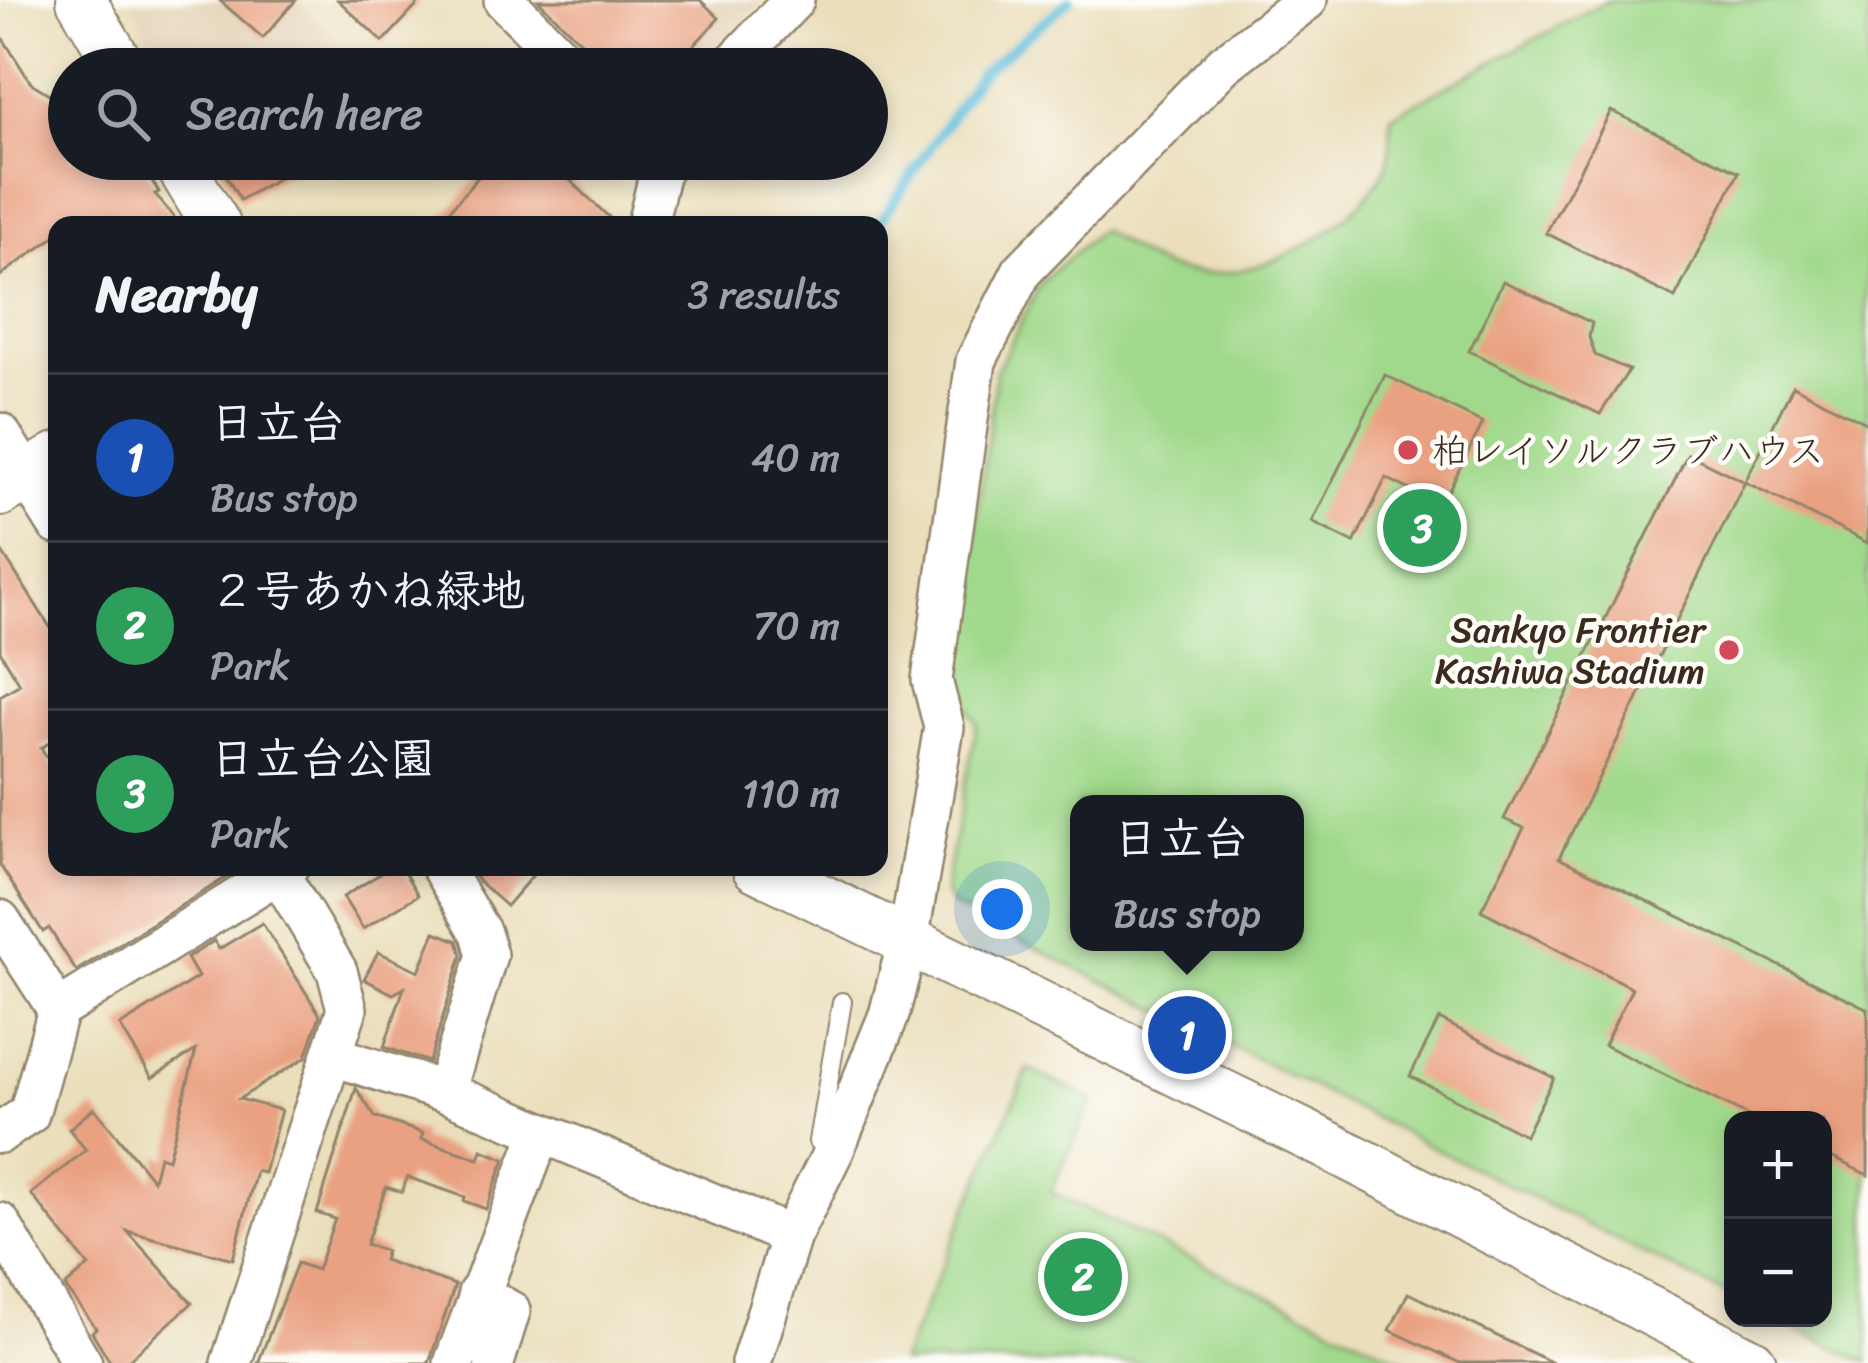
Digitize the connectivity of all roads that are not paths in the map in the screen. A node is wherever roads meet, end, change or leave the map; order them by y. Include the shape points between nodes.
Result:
1 (504, 0) edge
2 (794, 0) edge
3 (1307, 0) edge
4 (92, 5) edge
5 (112, 48) edge
6 (552, 48) edge
7 (748, 48) edge
8 (189, 180) edge
9 (658, 180) edge
10 (211, 216) edge
11 (649, 216) edge
12 (0, 433) edge
13 (28, 475) edge
14 (48, 509) edge
15 (269, 876) edge
16 (284, 876) edge
17 (446, 876) edge
18 (774, 876) edge
19 (0, 920) edge
20 (908, 941) junction
21 (842, 1002) dead end
22 (58, 1010) junction
23 (334, 1056) junction
24 (445, 1092) junction
25 (541, 1132) junction
26 (0, 1133) edge
27 (834, 1150) junction
28 (0, 1223) edge
29 (791, 1236) junction
30 (478, 1293) junction
31 (82, 1363) edge
32 (231, 1363) edge
33 (454, 1363) edge
34 (494, 1363) edge
35 (751, 1363) edge
36 (1752, 1363) edge

1 - 6 street
2 - 7 street
3 - 20 street via 1224,64 1022,271 976,361 932,680 944,727
4 - 5 street
8 - 10 street
9 - 11 street
12 - 13 street
13 - 14 street
15 - 22 street
16 - 23 street via 338,971 347,1009
17 - 24 street via 487,955
18 - 20 street
19 - 22 street
20 - 27 street via 889,1016
20 - 36 street
21 - 27 lane via 818,1141
22 - 26 street via 29,1114
23 - 24 street
23 - 32 street
24 - 25 street
25 - 29 street
25 - 30 street
27 - 29 street
28 - 31 street
29 - 35 street
30 - 33 street
30 - 34 street via 509,1311

